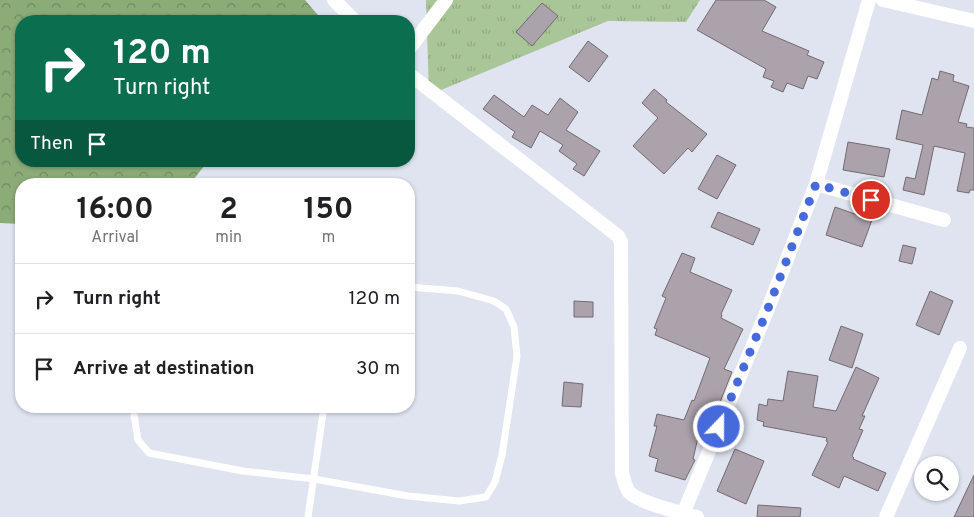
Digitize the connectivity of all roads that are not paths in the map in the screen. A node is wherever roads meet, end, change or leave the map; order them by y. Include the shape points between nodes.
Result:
1 (334, 0) edge
2 (446, 0) edge
3 (869, 0) edge
4 (883, 0) edge
5 (349, 15) edge
6 (974, 21) edge
7 (415, 42) edge
8 (415, 79) edge
9 (816, 184) junction
10 (944, 220) dead end
11 (415, 287) edge
12 (960, 348) dead end
13 (135, 413) edge
14 (323, 413) edge
15 (314, 479) junction
16 (690, 515) edge
17 (308, 517) edge
18 (886, 517) edge

1 - 5 street
2 - 7 street
3 - 9 street
4 - 6 street
8 - 16 street via 618,236 621,242 624,484 637,498
9 - 10 street
9 - 16 street
11 - 15 lane via 458,291 494,301 506,309 514,327 517,356 495,482 486,497 459,501 408,496
12 - 18 street
13 - 15 lane via 138,440 149,453 243,471
14 - 15 lane
15 - 17 lane

